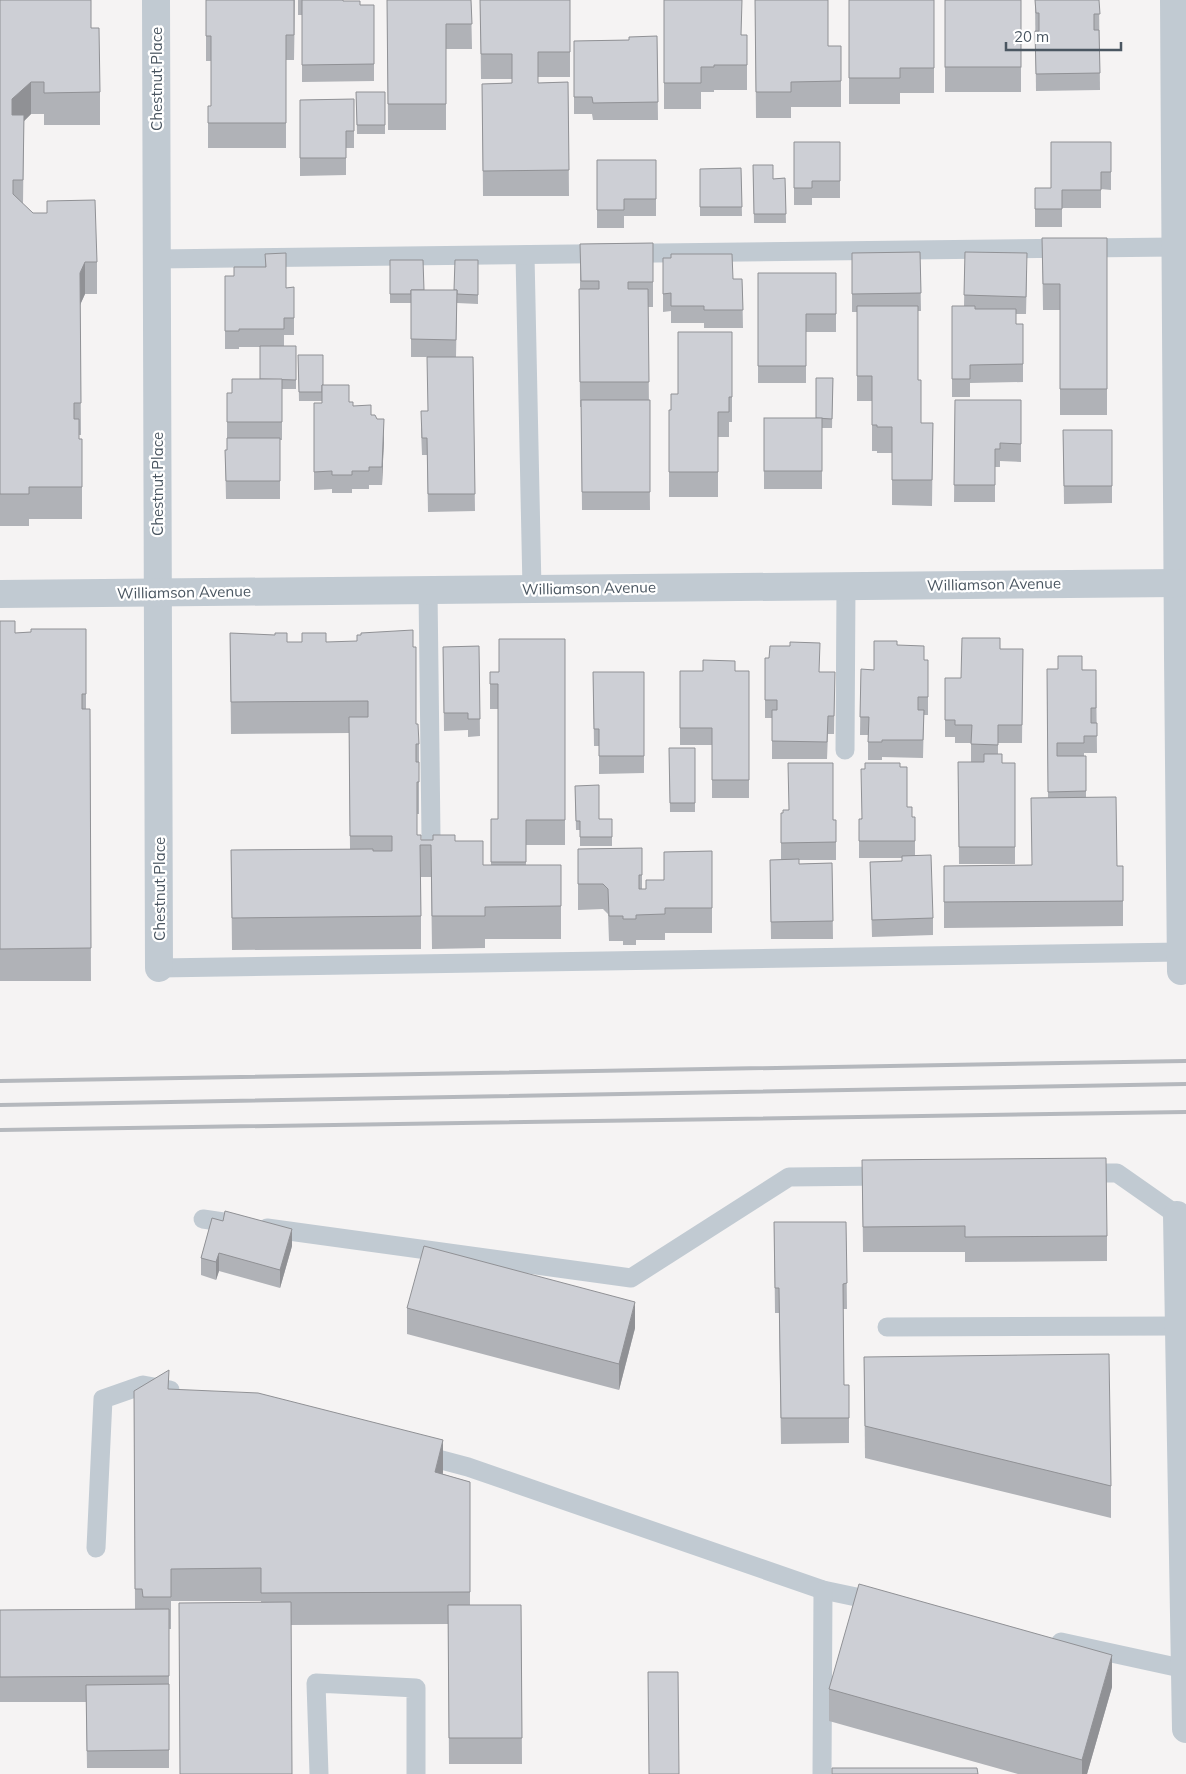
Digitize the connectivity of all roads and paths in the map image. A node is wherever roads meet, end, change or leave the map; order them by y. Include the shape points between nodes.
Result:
1 (156, 0) edge
2 (1174, 0) edge
3 (1180, 145) edge
4 (1175, 247) junction
5 (525, 255) junction
6 (156, 259) junction
7 (1177, 582) junction
8 (846, 586) junction
9 (532, 589) junction
10 (428, 590) junction
11 (157, 593) junction
12 (0, 594) edge
13 (1182, 609) edge
14 (1182, 657) edge
15 (1182, 731) edge
16 (845, 750) dead end
17 (430, 837) dead end
18 (1183, 910) edge
19 (1181, 962) joint
20 (159, 968) joint
21 (1067, 1174) edge
22 (908, 1176) edge
23 (1181, 1215) edge
24 (202, 1219) dead end
25 (1179, 1326) junction
26 (887, 1327) dead end
27 (187, 1393) edge
28 (402, 1450) edge
29 (96, 1548) dead end
30 (1185, 1576) edge
31 (823, 1590) junction
32 (899, 1606) edge
33 (1042, 1638) edge
34 (1185, 1669) junction
35 (1186, 1729) edge
36 (319, 1774) edge
37 (416, 1774) edge
38 (822, 1774) edge

1 - 6 street, Chestnut Place
2 - 3 street
3 - 4 street
4 - 5 lane
4 - 7 street
5 - 6 lane
5 - 9 lane
6 - 11 street, Chestnut Place
7 - 8 street, Williamson Avenue
7 - 13 street
8 - 9 street, Williamson Avenue
8 - 16 lane
9 - 10 street, Williamson Avenue
10 - 11 street, Williamson Avenue
10 - 17 lane
11 - 12 street, Williamson Avenue
11 - 20 street, Chestnut Place
13 - 14 street
14 - 15 street
15 - 18 street
18 - 19 street
19 - 20 lane
21 - 23 lane via 1117,1173
22 - 24 lane via 789,1177 631,1278
23 - 25 street
25 - 26 lane
25 - 30 street
27 - 29 lane via 143,1385 103,1399
28 - 31 lane via 468,1467
30 - 34 street
31 - 32 lane
31 - 38 lane
33 - 34 lane
34 - 35 street
36 - 37 lane via 316,1682 416,1688

